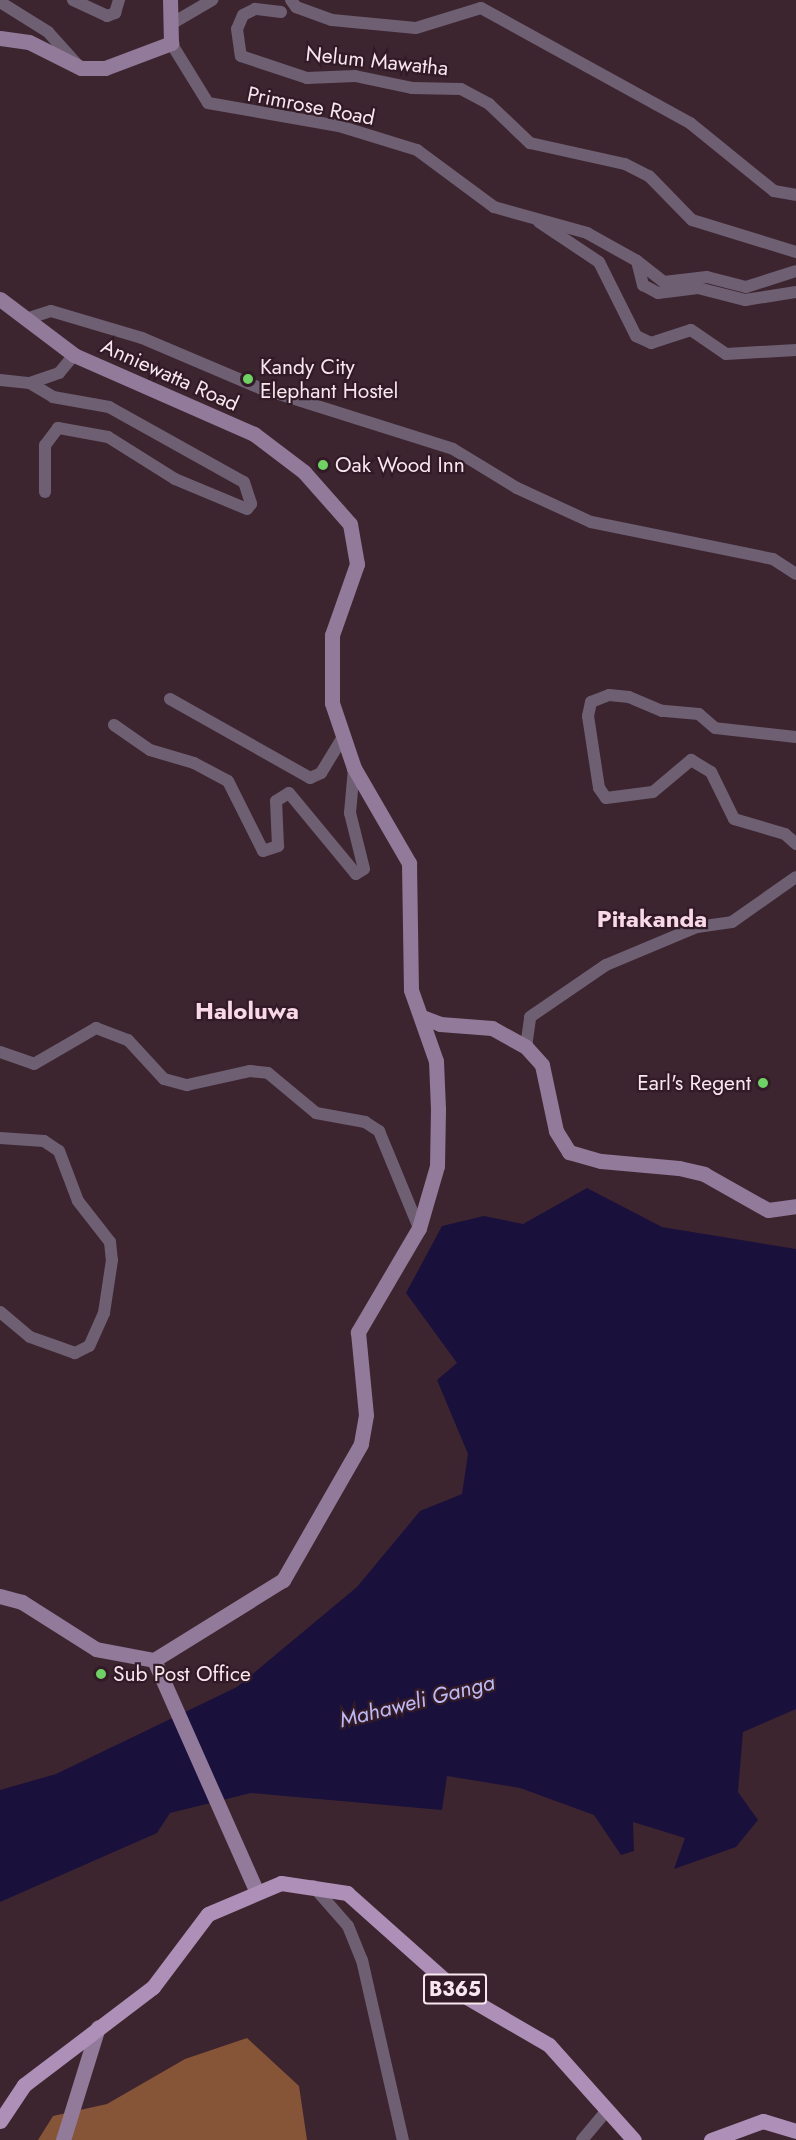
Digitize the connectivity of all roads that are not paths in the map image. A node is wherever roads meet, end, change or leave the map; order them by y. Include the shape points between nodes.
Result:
1 (73, 0) edge
2 (119, 0) edge
3 (170, 0) edge
4 (212, 0) edge
5 (291, 0) edge
6 (0, 2) edge
7 (281, 12) dead end
8 (171, 24) junction
9 (0, 38) edge
10 (171, 43) junction
11 (81, 68) junction
12 (796, 195) edge
13 (538, 222) junction
14 (796, 252) edge
15 (637, 261) junction
16 (796, 271) edge
17 (796, 292) edge
18 (0, 299) edge
19 (26, 320) junction
20 (796, 350) edge
21 (74, 355) junction
22 (0, 380) edge
23 (30, 383) junction
24 (45, 492) dead end
25 (796, 574) edge
26 (170, 699) dead end
27 (114, 725) dead end
28 (343, 737) junction
29 (796, 737) edge
30 (354, 768) junction
31 (796, 844) edge
32 (796, 877) edge
33 (422, 1017) junction
34 (526, 1047) junction
35 (0, 1052) edge
36 (0, 1138) edge
37 (796, 1206) edge
38 (419, 1228) junction
39 (0, 1312) edge
40 (0, 1596) edge
41 (154, 1660) junction
42 (312, 1885) junction
43 (256, 1890) junction
44 (98, 2026) junction
45 (606, 2111) junction
46 (0, 2121) edge
47 (796, 2131) edge
48 (63, 2140) edge
49 (403, 2140) edge
50 (582, 2140) edge
51 (634, 2140) edge
52 (711, 2140) edge

1 - 2 street via 107,16 115,12
3 - 8 street
4 - 8 street
5 - 12 street via 296,7 332,20 416,28 481,8 690,123 774,191
6 - 11 street via 48,32
7 - 14 street, Nelum Mawatha via 255,9 243,15 237,29 240,56 307,78 355,76 412,88 461,89 489,104 530,143 625,164 648,176 692,220
8 - 10 street
9 - 11 street via 29,42
10 - 11 street via 129,62
10 - 13 street, Primrose Road via 198,94 214,106 339,126 417,150 494,207
13 - 15 street, Primrose Road via 587,233
13 - 20 street via 599,262 636,336 651,343 691,330 726,354
15 - 16 street, Primrose Road via 664,282 707,277 746,287
15 - 17 street via 643,285 658,293 698,288 745,300
18 - 19 street, Anniewatta Road
19 - 21 street, Anniewatta Road
19 - 25 street via 51,311 142,338 260,388 453,449 517,488 591,522 773,559
21 - 23 street via 59,373
21 - 28 street, Anniewatta Road via 254,434 322,489 357,543 357,564 332,635 328,668
22 - 23 street
23 - 24 street via 53,397 109,407 244,482 251,504 247,509 175,479 108,437 58,428 45,445
26 - 28 street via 310,778 321,773
27 - 30 street via 150,750 194,763 228,781 259,850 278,846 276,801 289,793 356,874 364,869 350,813
28 - 30 street, Anniewatta Road
29 - 31 street via 715,728 699,714 662,711 629,697 609,695 591,702 588,716 599,788 606,798 653,792 691,760 711,772 734,819 785,834
30 - 33 street, Anniewatta Road via 409,863 411,990
32 - 34 street via 732,922 696,927 606,965 530,1017
33 - 34 street via 440,1024 492,1028
33 - 38 street, Anniewatta Road via 436,1061 437,1154
34 - 37 street via 542,1065 556,1131 569,1152 601,1161 704,1174 768,1210
35 - 38 street via 34,1064 96,1028 128,1040 164,1079 187,1085 250,1071 268,1073 316,1113 365,1122 379,1131
36 - 39 street via 44,1141 59,1151 78,1201 110,1242 112,1260 104,1313 89,1346 75,1353 30,1336
38 - 41 street, Anniewatta Road via 358,1332 366,1415 361,1444 343,1484 283,1580
40 - 41 street via 22,1602 96,1648
41 - 43 street via 238,1842
42 - 43 main road, B365 via 281,1883
42 - 45 main road, B365 via 347,1893 458,1992 549,2045
42 - 49 street via 348,1926 362,1960
43 - 44 main road, B365 via 208,1914 153,1986
44 - 46 main road, B365 via 24,2085
44 - 48 street
45 - 50 street
45 - 51 main road, B365
47 - 52 main road via 763,2121

